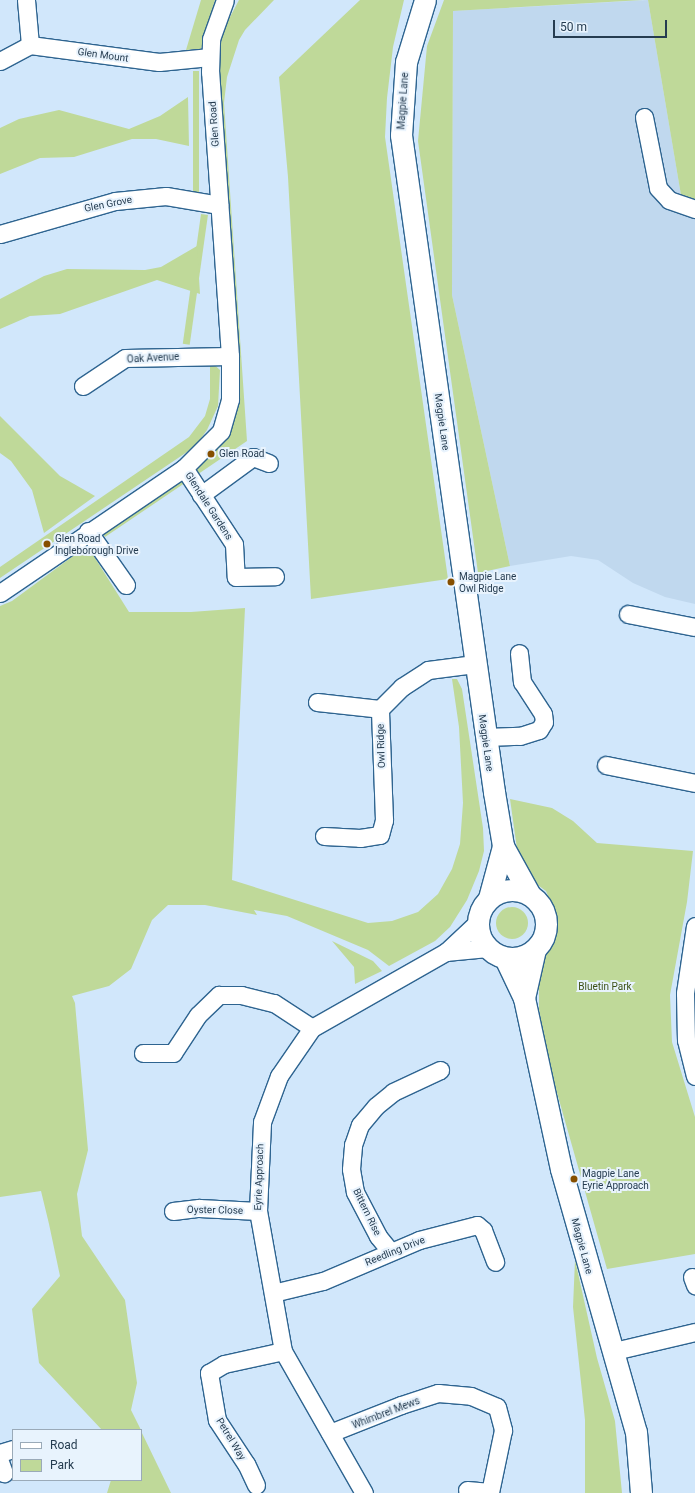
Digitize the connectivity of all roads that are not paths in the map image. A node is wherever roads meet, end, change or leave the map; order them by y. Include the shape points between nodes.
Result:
1 (26, 0) edge
2 (225, 0) edge
3 (425, 0) edge
4 (30, 45) junction
5 (210, 57) junction
6 (0, 61) edge
7 (644, 117) dead end
8 (219, 205) junction
9 (695, 209) edge
10 (0, 234) edge
11 (230, 356) junction
12 (83, 386) dead end
13 (269, 463) dead end
14 (184, 468) junction
15 (202, 495) junction
16 (88, 531) junction
17 (276, 576) dead end
18 (126, 585) dead end
19 (0, 593) edge
20 (628, 614) dead end
21 (695, 627) edge
22 (519, 653) dead end
23 (475, 664) junction
24 (317, 702) dead end
25 (380, 709) junction
26 (485, 737) junction
27 (606, 765) dead end
28 (695, 783) edge
29 (324, 836) dead end
30 (503, 846) junction
31 (530, 895) junction
32 (490, 898) junction
33 (478, 923) junction
34 (695, 926) edge
35 (487, 948) junction
36 (535, 949) junction
37 (446, 952) junction
38 (505, 958) junction
39 (524, 998) junction
40 (312, 1028) junction
41 (143, 1053) dead end
42 (440, 1070) dead end
43 (695, 1076) edge
44 (172, 1210) dead end
45 (258, 1211) junction
46 (390, 1251) junction
47 (495, 1262) dead end
48 (273, 1293) junction
49 (695, 1332) edge
50 (283, 1351) junction
51 (614, 1351) junction
52 (330, 1433) junction
53 (12, 1449) edge
54 (0, 1453) edge
55 (256, 1485) dead end
56 (467, 1490) dead end
57 (364, 1493) edge
58 (641, 1493) edge

1 - 4 street
2 - 5 street, Glen Road via 211,39
3 - 23 street, Magpie Lane via 406,62 401,136
4 - 5 street, Glen Mount via 160,62
4 - 6 street
5 - 8 street, Glen Road
7 - 9 street via 658,188 669,200
8 - 10 street, Glen Grove via 166,196 115,201
8 - 11 street, Glen Road
11 - 12 street, Oak Avenue via 125,358
11 - 14 street, Glen Road via 230,400 221,431
13 - 15 street via 253,457
14 - 15 street, Glendale Gardens
14 - 16 street, Glen Road
15 - 17 street, Glendale Gardens via 234,544 236,577
16 - 18 street
16 - 19 street, Glen Road
20 - 21 street
22 - 26 street via 522,682 543,714 544,722 539,730 520,736
23 - 25 street, Owl Ridge via 428,670 402,687
23 - 26 street, Magpie Lane
24 - 25 street
25 - 29 street, Owl Ridge via 384,820 380,835 360,838
26 - 30 street, Magpie Lane
27 - 28 street
30 - 31 street, Magpie Lane
30 - 32 street, Magpie Lane
31 - 32 street via 509,890
31 - 36 street via 541,906 546,921 544,936
32 - 33 street via 481,909
33 - 35 street via 480,938
33 - 37 street, Eyrie Approach
34 - 43 street via 685,994 686,1040
35 - 37 street, Eyrie Approach
35 - 38 street
36 - 38 street via 521,957
36 - 39 street, Magpie Lane
37 - 40 street, Eyrie Approach
38 - 39 street, Magpie Lane
39 - 51 street, Magpie Lane via 561,1169 590,1278
40 - 41 street via 274,1003 218,990 173,1053
40 - 45 street, Eyrie Approach via 279,1076 262,1122
42 - 46 street, Bittern Rise via 393,1092 376,1106 360,1125 353,1144 351,1169 355,1192 378,1236
44 - 45 street, Oyster Close via 199,1208
45 - 48 street, Eyrie Approach
46 - 47 street, Reedling Drive via 477,1225 483,1230
46 - 48 street, Reedling Drive via 323,1281
48 - 50 street, Eyrie Approach
49 - 51 street
50 - 52 street, Eyrie Approach
50 - 55 street, Petrel Way via 224,1364 203,1372 217,1420 246,1464
51 - 58 street, Magpie Lane via 636,1432
52 - 56 street, Whimbrel Mews via 438,1393 471,1396 497,1406 503,1430 490,1492
52 - 57 street, Eyrie Approach
53 - 54 street

